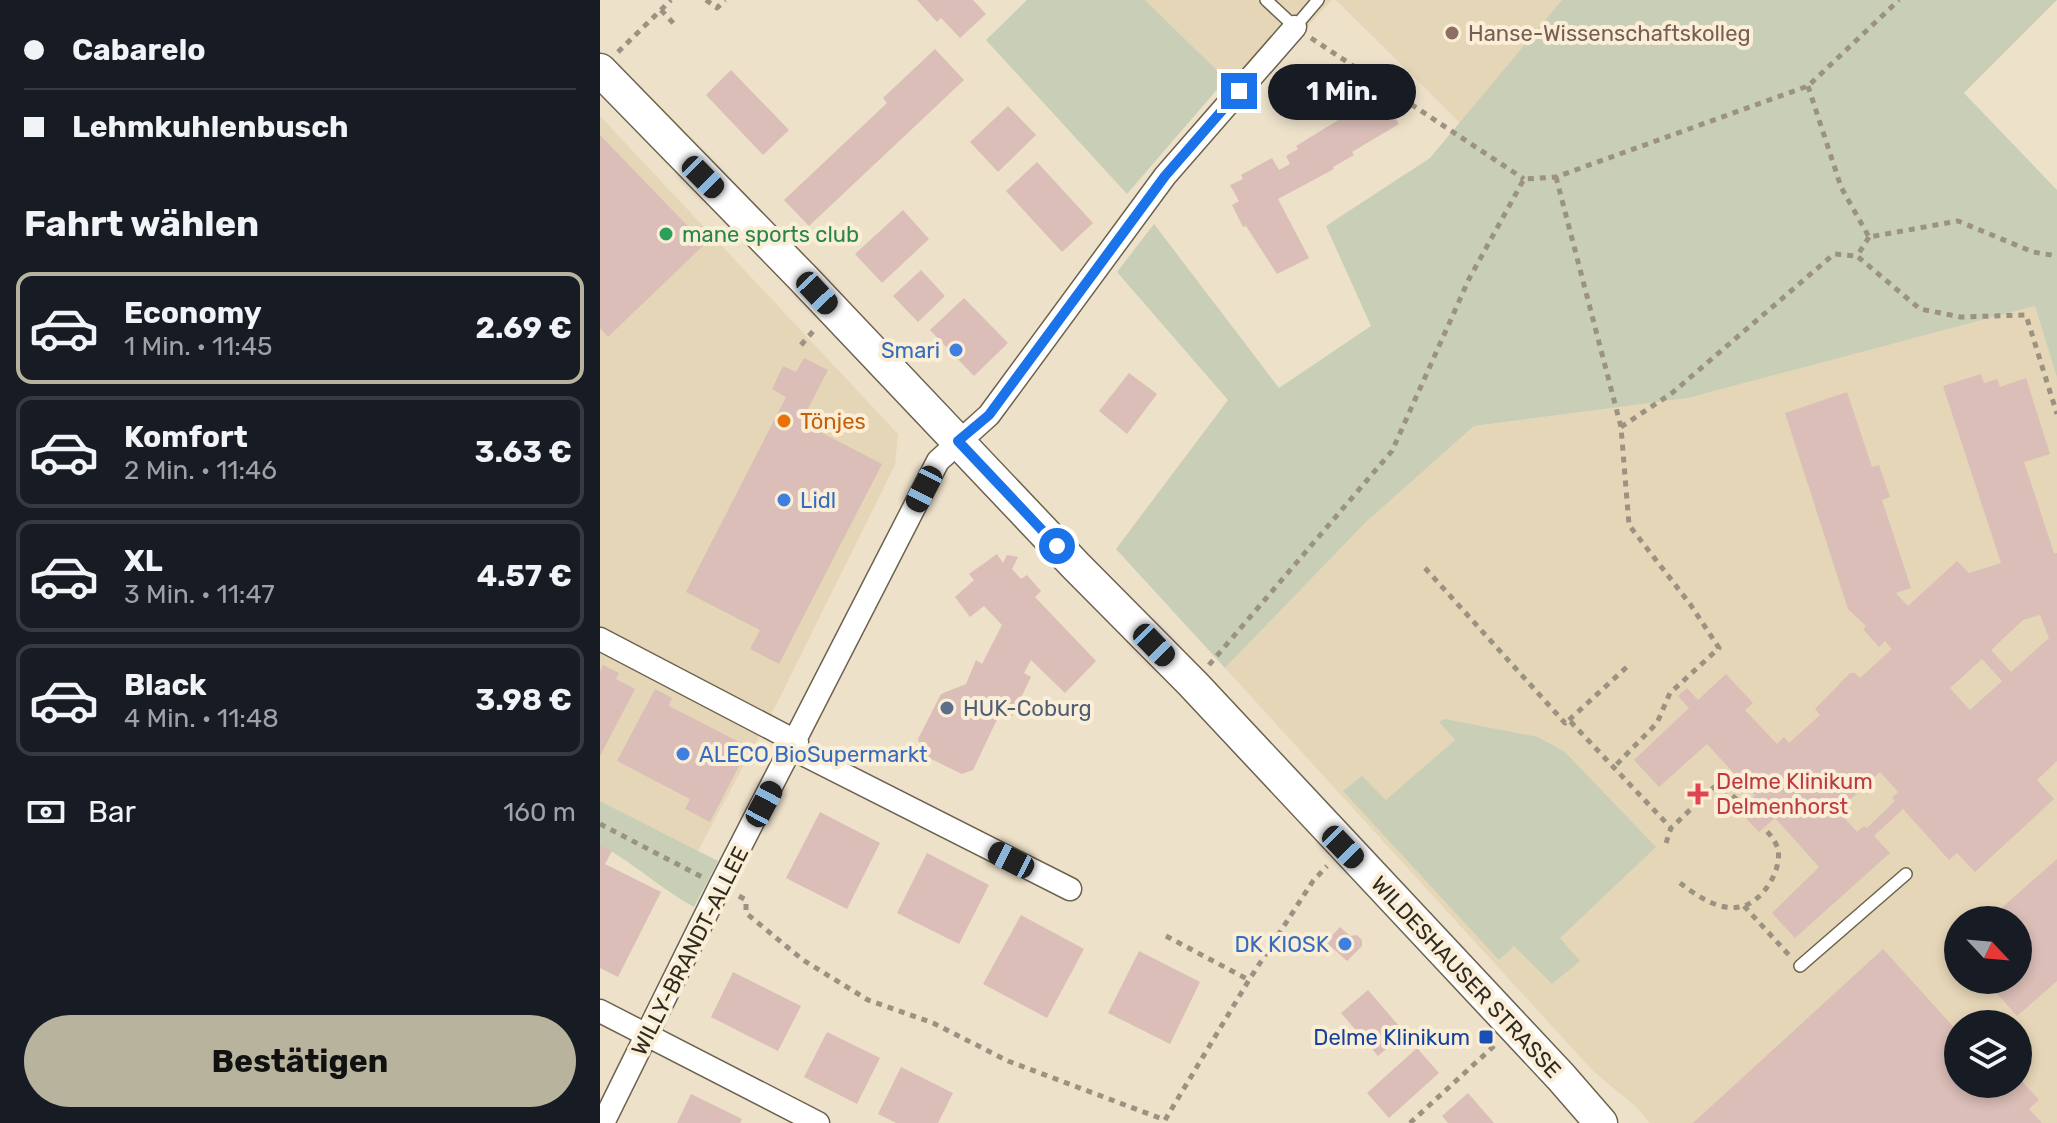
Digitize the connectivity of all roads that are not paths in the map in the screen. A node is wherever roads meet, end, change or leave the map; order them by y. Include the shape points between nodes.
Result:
1 (1266, 0) edge
2 (1318, 0) edge
3 (1295, 27) junction
4 (600, 70) edge
5 (958, 441) junction
6 (600, 639) edge
7 (795, 745) junction
8 (1906, 874) dead end
9 (1070, 889) dead end
10 (1800, 966) road end
11 (600, 1011) edge
12 (647, 1035) junction
13 (603, 1123) edge
14 (818, 1123) edge
15 (1601, 1123) edge

1 - 3 lane
2 - 3 lane
3 - 5 street, WILLY-BRANDT-ALLEE via 1165,176 989,415
4 - 5 main road, WILDESHAUSER STRASSE
5 - 7 street, WILLY-BRANDT-ALLEE via 938,461
5 - 15 main road, WILDESHAUSER STRASSE via 1193,684
6 - 7 street
7 - 9 street
7 - 12 street, WILLY-BRANDT-ALLEE
8 - 10 lane
11 - 12 street
12 - 13 street, WILLY-BRANDT-ALLEE
12 - 14 street

